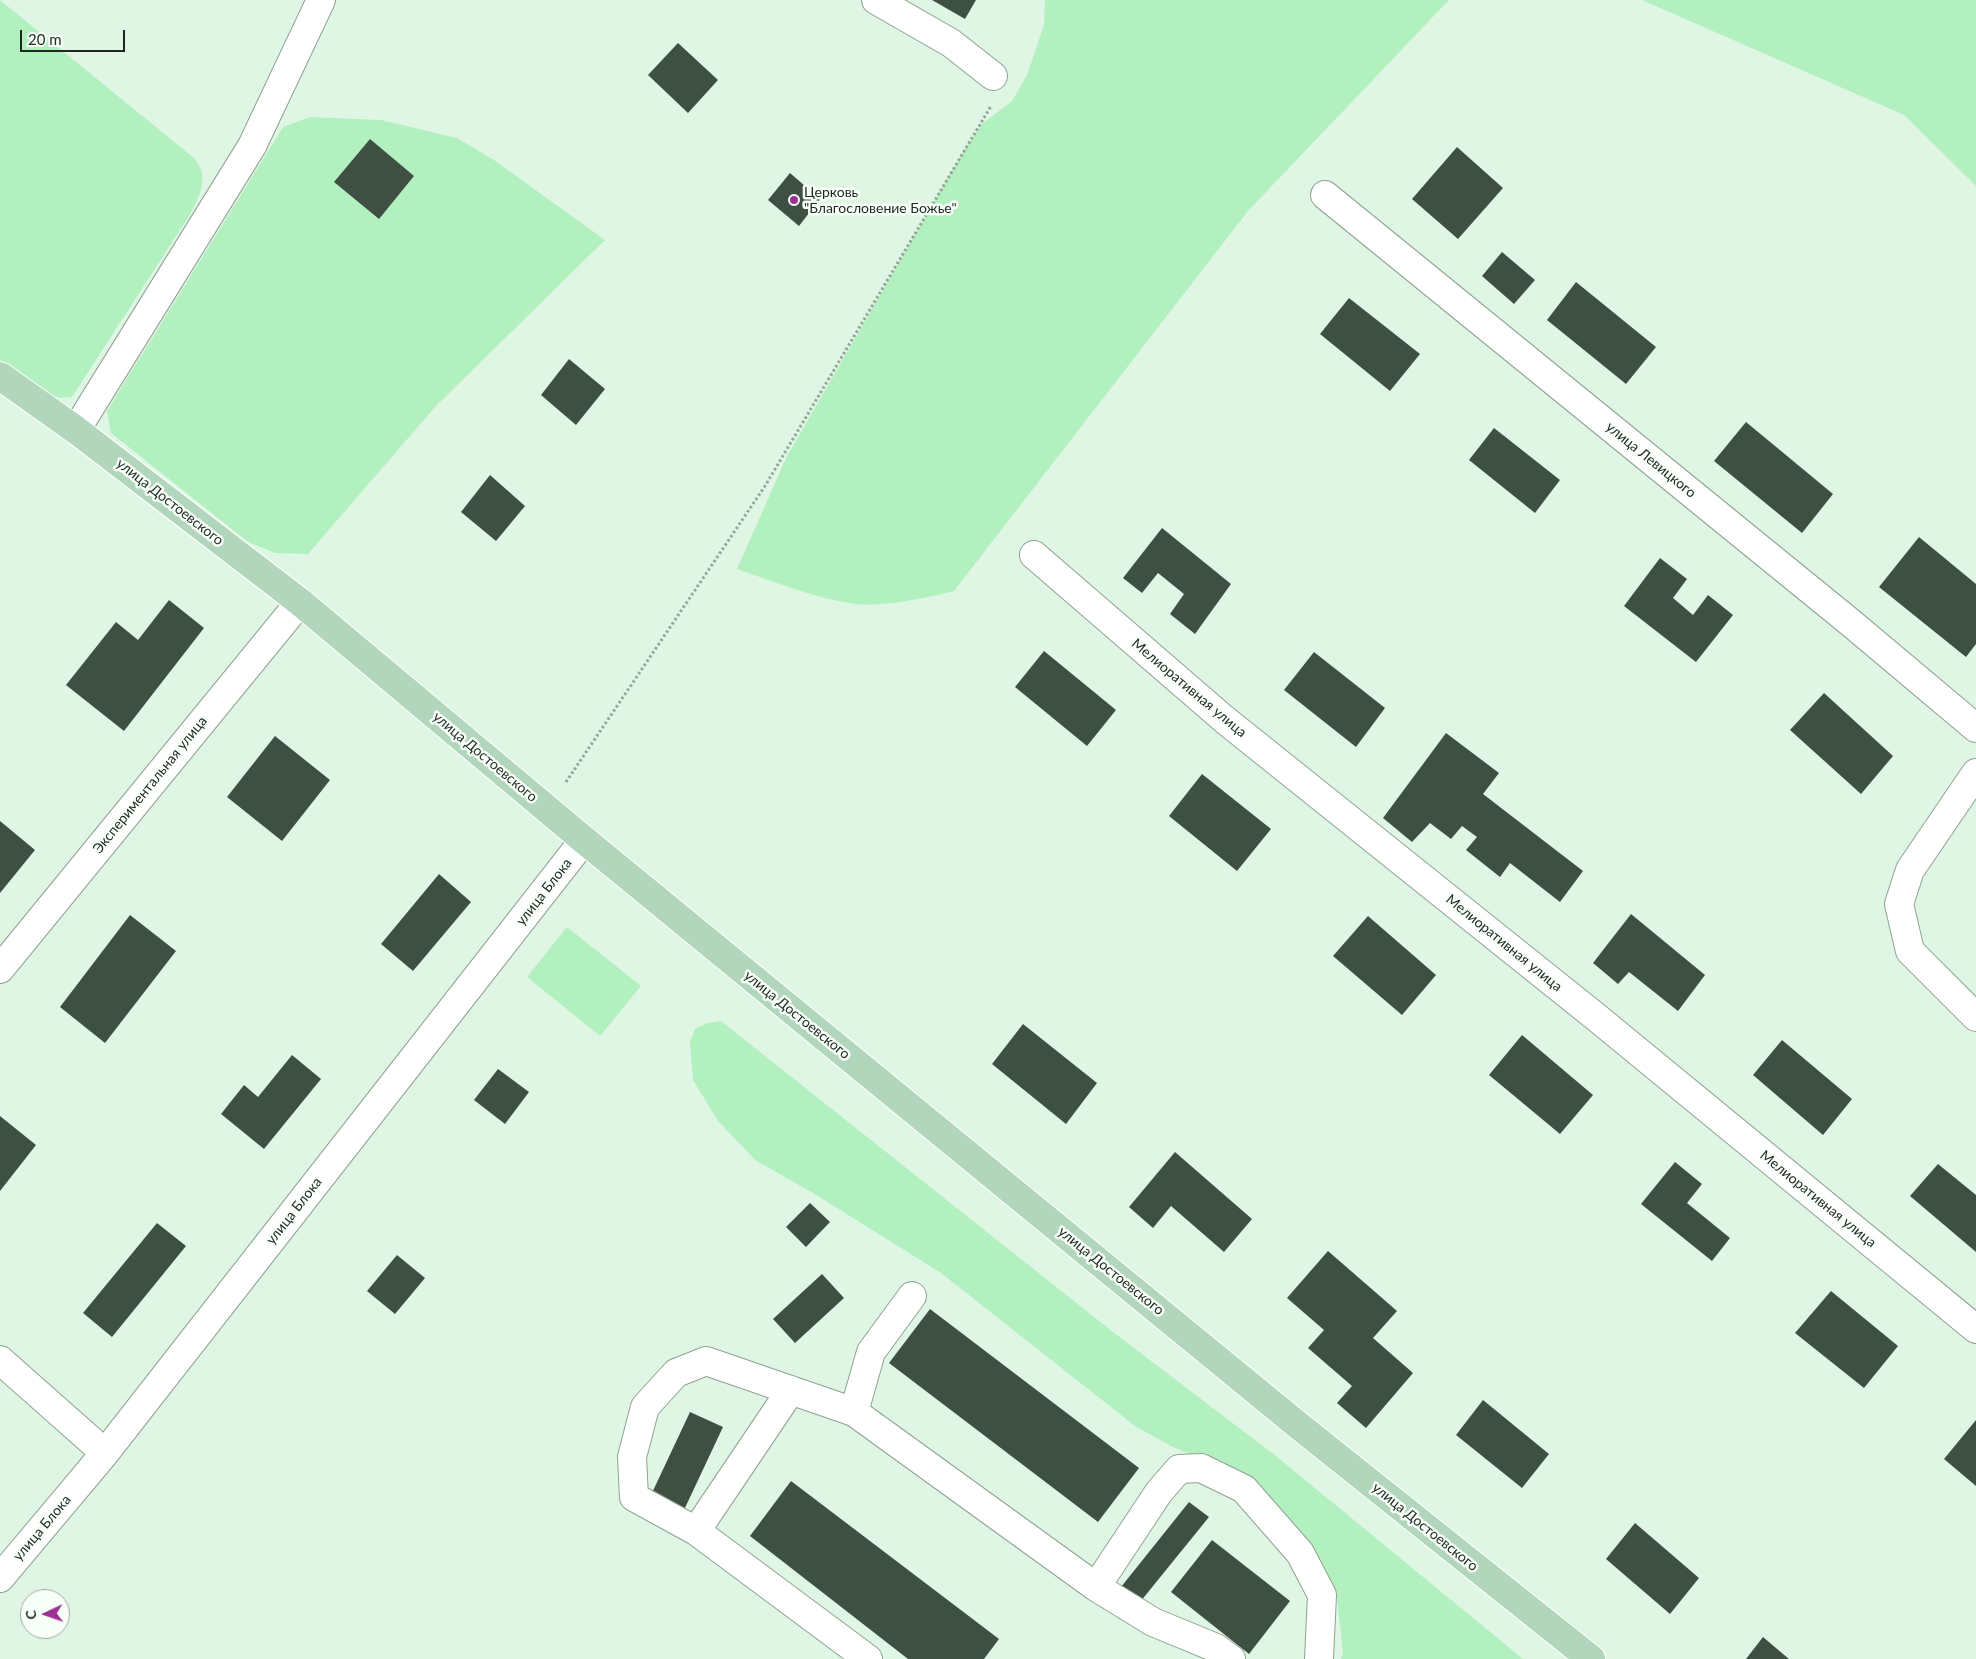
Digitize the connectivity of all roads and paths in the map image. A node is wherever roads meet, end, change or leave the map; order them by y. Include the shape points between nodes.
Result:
1 (321, 0) edge
2 (876, 0) edge
3 (993, 76) joint
4 (1325, 195) dead end
5 (0, 376) edge
6 (76, 430) junction
7 (1034, 555) dead end
8 (300, 602) junction
9 (1976, 728) edge
10 (1976, 773) edge
11 (547, 809) junction
12 (584, 840) junction
13 (0, 969) edge
14 (1976, 1017) edge
15 (912, 1296) dead end
16 (1976, 1329) edge
17 (0, 1360) edge
18 (792, 1390) junction
19 (854, 1412) junction
20 (105, 1453) junction
21 (696, 1531) junction
22 (0, 1578) edge
23 (1096, 1587) junction
24 (1218, 1655) edge
25 (868, 1659) edge
26 (1319, 1659) edge
27 (1591, 1659) edge

1 - 6 street via 252,146
2 - 3 street via 951,43
3 - 11 path via 996,98 764,486
4 - 9 street, улица Левицкого
5 - 6 main road, улица Достоевского
6 - 8 main road, улица Достоевского
7 - 16 street, Мелиоративная улица via 1225,720 1596,1017
8 - 11 main road, улица Достоевского
8 - 13 street, Экспериментальная улица
10 - 14 street via 1910,870 1900,904 1910,952
11 - 12 main road, улица Достоевского
12 - 20 street, улица Блока
12 - 27 main road, улица Достоевского via 1292,1420
15 - 19 street via 871,1352
17 - 20 street
18 - 19 street
18 - 21 street
18 - 21 street via 706,1361 676,1372 645,1407 632,1457 634,1496
19 - 23 street
20 - 22 street, улица Блока
21 - 25 street
23 - 24 street via 1153,1622
23 - 26 street via 1159,1492 1179,1469 1201,1468 1244,1489 1300,1553 1322,1596

